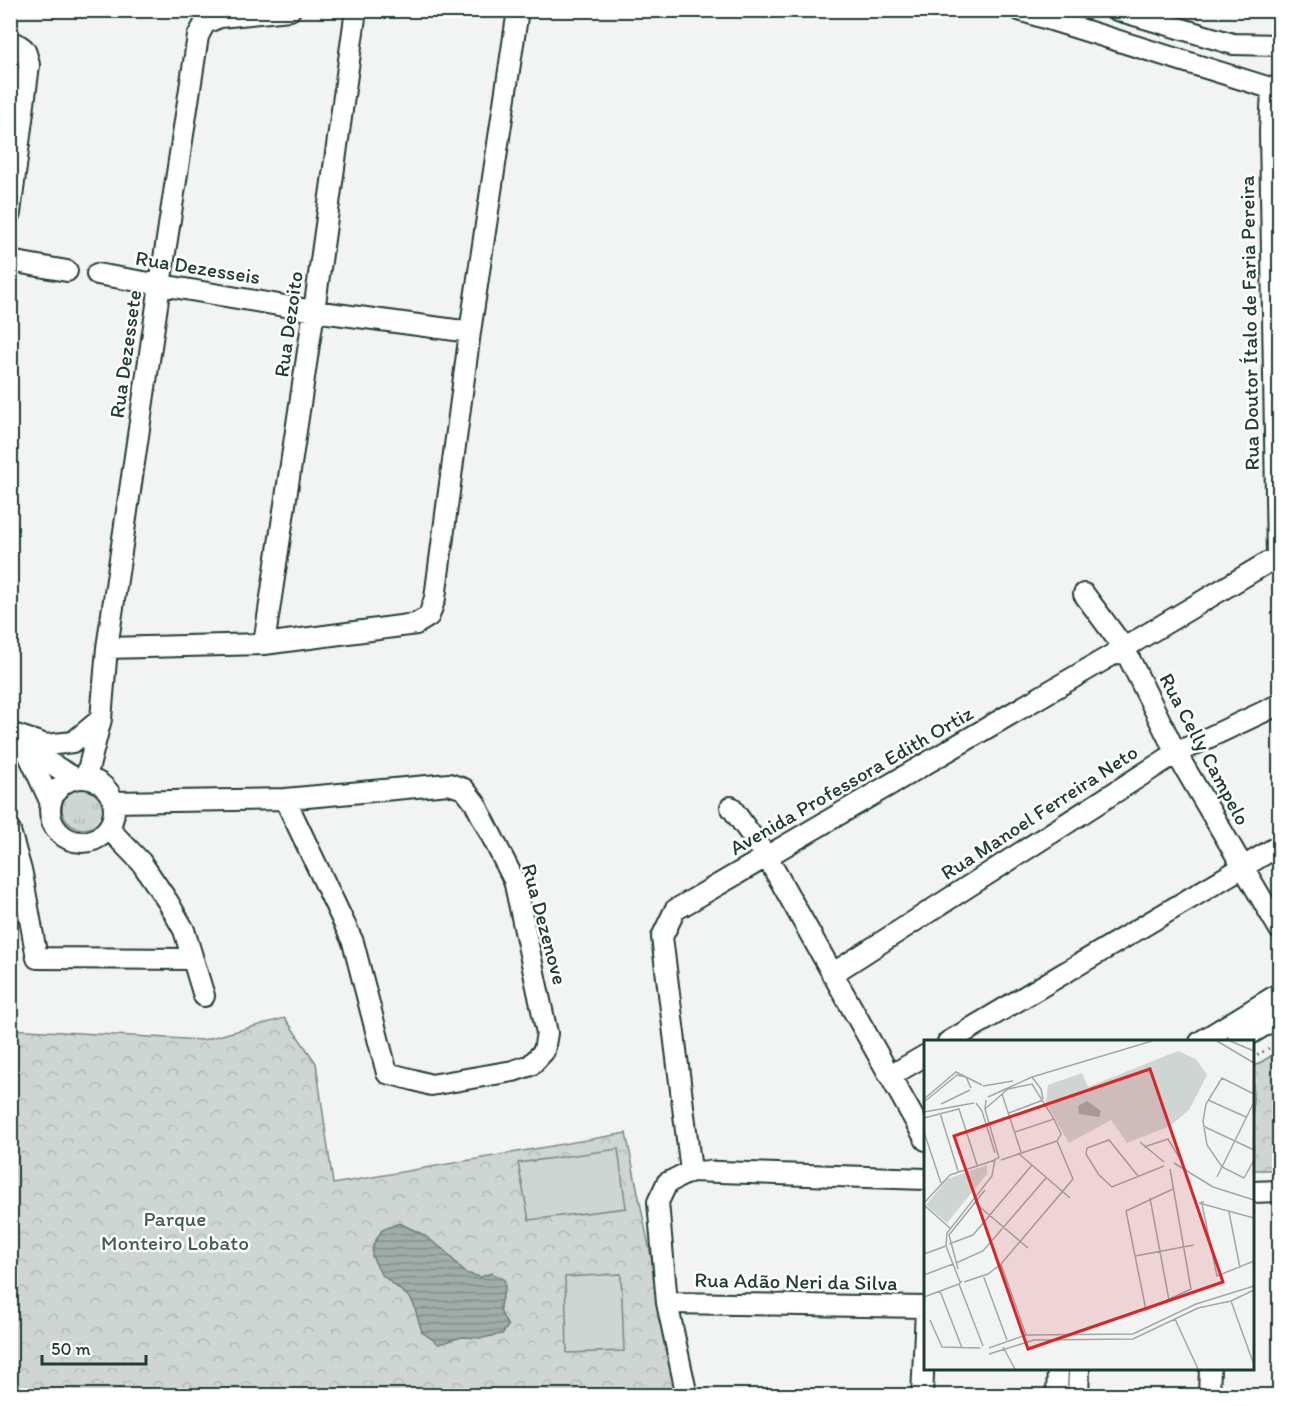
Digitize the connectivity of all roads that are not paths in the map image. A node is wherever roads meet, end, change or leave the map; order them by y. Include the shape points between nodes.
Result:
1 (290, 10) edge
2 (356, 10) edge
3 (518, 10) edge
4 (1019, 10) edge
5 (1117, 10) edge
6 (15, 42) edge
7 (1280, 45) edge
8 (1276, 90) edge
9 (10, 213) edge
10 (10, 261) edge
11 (67, 271) dead end
12 (97, 274) dead end
13 (160, 285) junction
14 (314, 311) junction
15 (471, 332) junction
16 (1278, 555) edge
17 (1084, 594) dead end
18 (264, 644) junction
19 (107, 648) junction
20 (1124, 648) junction
21 (1280, 704) edge
22 (101, 719) junction
23 (12, 733) edge
24 (26, 749) junction
25 (1176, 753) junction
26 (80, 778) junction
27 (285, 799) junction
28 (50, 801) junction
29 (113, 802) junction
30 (731, 807) dead end
31 (108, 828) junction
32 (10, 831) edge
33 (1280, 845) edge
34 (767, 857) junction
35 (1242, 867) junction
36 (1280, 930) edge
37 (193, 959) junction
38 (832, 974) junction
39 (1280, 993) edge
40 (204, 996) dead end
41 (1280, 1016) edge
42 (950, 1040) edge
43 (1202, 1040) edge
44 (1239, 1040) edge
45 (924, 1056) edge
46 (890, 1076) junction
47 (924, 1136) edge
48 (691, 1171) junction
49 (924, 1179) edge
50 (1280, 1191) edge
51 (1254, 1192) edge
52 (666, 1303) junction
53 (924, 1308) edge
54 (924, 1352) edge
55 (1058, 1370) edge
56 (1079, 1370) edge
57 (1210, 1370) edge
58 (687, 1395) edge
59 (922, 1395) edge
60 (1058, 1395) edge
61 (1078, 1395) edge
62 (1209, 1395) edge

1 - 13 street, Rua Dezessete via 220,17 205,23 198,36
2 - 14 street, Rua Dezoito
3 - 15 street
4 - 8 street
5 - 7 street via 1233,44
6 - 9 street via 26,51 28,65
8 - 16 street, Rua Doutor Ítalo de Faria Pereira via 1270,131
10 - 11 street
12 - 13 street, Rua Dezesseis
13 - 14 street, Rua Dezesseis
13 - 19 street, Rua Dezessete
14 - 15 street, Rua Dezesseis
14 - 18 street, Rua Dezoito
15 - 18 street via 435,598 429,616 416,624
16 - 20 street, Avenida Professora Edith Ortiz
17 - 20 street, Rua Celly Campelo
18 - 19 street
19 - 22 street, Rua Dezessete
20 - 25 street, Rua Celly Campelo
20 - 34 street, Avenida Professora Edith Ortiz
21 - 25 street, Rua Manoel Ferreira Neto
22 - 23 street via 73,742 46,745
22 - 26 street, Rua Dezessete
23 - 24 street
24 - 26 street
24 - 28 street
25 - 35 street, Rua Celly Campelo
25 - 38 street, Rua Manoel Ferreira Neto
26 - 28 street via 64,782
26 - 29 street via 98,782
27 - 27 street, Rua Dezenove via 353,942 387,1073 430,1085 531,1065 544,1050 547,1033 514,880 476,803 464,789 449,784
27 - 29 street, Rua Dezenove
28 - 31 street via 54,826 63,836 87,841
29 - 31 street
30 - 34 street
31 - 37 street via 141,862 168,902 184,930
32 - 37 street via 37,958
33 - 35 street
34 - 38 street
34 - 48 street, Avenida Professora Edith Ortiz via 675,910 662,938
35 - 36 street, Rua Celly Campelo
35 - 42 street
37 - 40 street
38 - 46 street
39 - 43 street
41 - 44 street
45 - 46 street
46 - 47 street
48 - 49 street
48 - 52 street via 667,1183 658,1202
50 - 51 street
52 - 53 street, Rua Adão Neri da Silva
52 - 58 street
54 - 59 street
55 - 60 street
56 - 61 street
57 - 62 street

